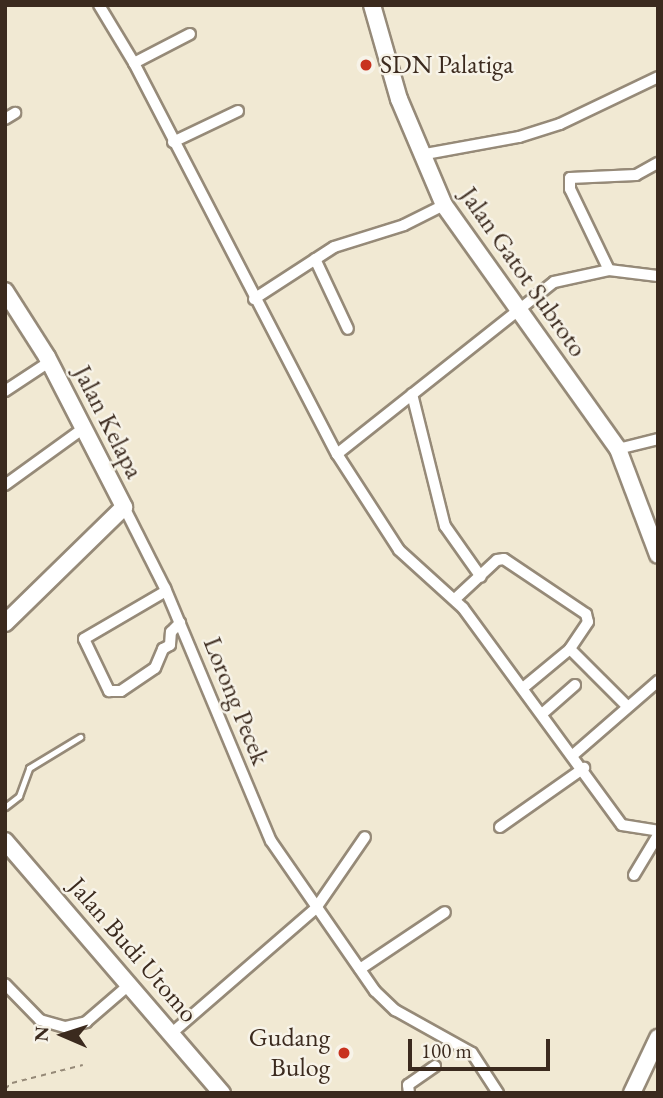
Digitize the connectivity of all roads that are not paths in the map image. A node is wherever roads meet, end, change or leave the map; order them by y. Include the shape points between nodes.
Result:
1 (99, 5) edge
2 (372, 5) edge
3 (190, 34) dead end
4 (134, 63) junction
5 (658, 77) edge
6 (238, 111) dead end
7 (173, 142) junction
8 (420, 155) junction
9 (658, 163) edge
10 (443, 205) junction
11 (315, 259) junction
12 (609, 270) junction
13 (658, 276) edge
14 (6, 294) edge
15 (254, 299) junction
16 (517, 307) junction
17 (348, 330) dead end
18 (49, 362) junction
19 (5, 391) edge
20 (412, 394) junction
21 (85, 427) junction
22 (658, 439) edge
23 (618, 449) junction
24 (337, 454) junction
25 (5, 485) edge
26 (124, 507) junction
27 (658, 554) edge
28 (481, 577) junction
29 (166, 591) junction
30 (455, 599) junction
31 (5, 623) edge
32 (180, 623) junction
33 (570, 649) junction
34 (658, 681) edge
35 (575, 685) dead end
36 (523, 688) junction
37 (626, 705) junction
38 (542, 714) junction
39 (80, 737) dead end
40 (573, 755) junction
41 (584, 768) junction
42 (5, 807) edge
43 (500, 827) dead end
44 (658, 833) edge
45 (365, 837) dead end
46 (5, 841) edge
47 (634, 875) dead end
48 (316, 908) junction
49 (445, 912) dead end
50 (360, 969) junction
51 (5, 984) edge
52 (129, 985) junction
53 (173, 1032) junction
54 (658, 1038) edge
55 (435, 1066) dead end
56 (222, 1093) edge
57 (409, 1093) edge
58 (499, 1093) edge
59 (632, 1093) edge

1 - 4 street
2 - 8 main road, Jalan Gatot Subroto
3 - 4 street
4 - 7 street
5 - 8 street via 529,134
6 - 7 street
7 - 15 street
8 - 10 main road, Jalan Gatot Subroto
9 - 12 street via 636,175 570,178 570,189
10 - 11 street via 404,225 334,247
10 - 16 main road, Jalan Gatot Subroto
11 - 15 street
11 - 17 street
12 - 13 street
12 - 16 street via 554,282
14 - 18 main road, Jalan Kelapa
15 - 24 street
16 - 20 street
16 - 23 main road, Jalan Gatot Subroto
18 - 19 street
18 - 21 main road, Jalan Kelapa
20 - 24 street
20 - 28 street via 447,531
21 - 25 street
21 - 26 main road, Jalan Kelapa
22 - 23 street
23 - 27 main road, Jalan Gatot Subroto
24 - 30 street via 404,558
26 - 29 street, Lorong Pecek
26 - 31 main road, Jalan Kelapa
28 - 30 street
28 - 33 street via 504,558 580,609 588,622
29 - 32 street, Lorong Pecek
29 - 32 street via 84,639 109,691 121,691 155,668
30 - 36 street
32 - 48 street, Lorong Pecek via 268,835
33 - 36 street
33 - 37 street
34 - 37 street
35 - 38 street
36 - 38 street
37 - 40 street
38 - 40 street
39 - 42 lane via 29,768 19,796
40 - 41 street
41 - 43 street
41 - 44 street via 622,825
44 - 47 street
45 - 48 street
46 - 52 main road, Jalan Budi Utomo
48 - 50 street, Lorong Pecek
48 - 53 street
49 - 50 street
50 - 58 street, Lorong Pecek via 395,1010 472,1053
51 - 52 street via 40,1020 65,1027 86,1022
52 - 53 main road, Jalan Budi Utomo
53 - 56 main road, Jalan Budi Utomo
54 - 59 main road
55 - 57 street via 408,1085

